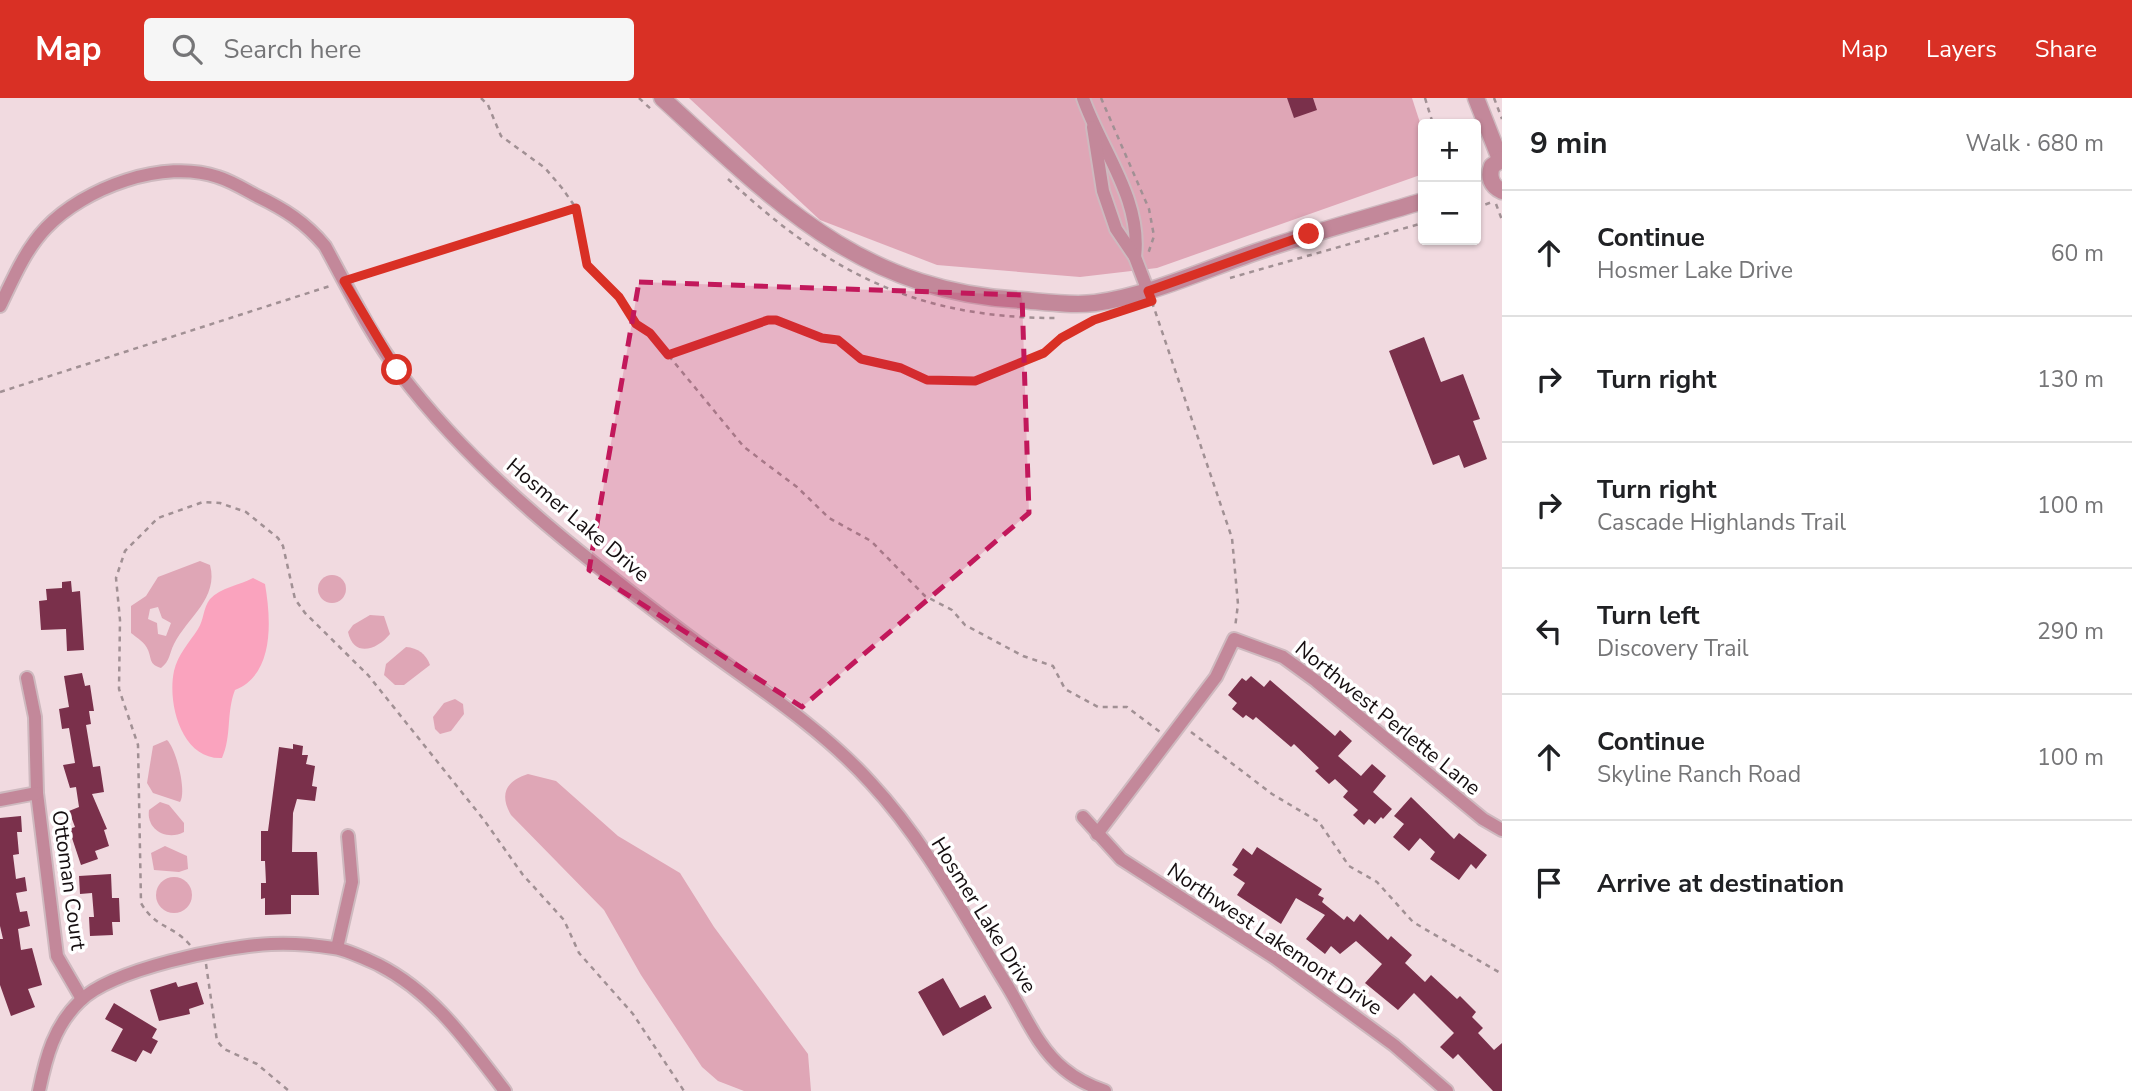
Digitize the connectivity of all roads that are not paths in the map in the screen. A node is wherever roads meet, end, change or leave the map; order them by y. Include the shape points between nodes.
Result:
1 (662, 98) edge
2 (1083, 98) edge
3 (1476, 98) edge
4 (1093, 127) junction
5 (1501, 159) edge
6 (1491, 190) edge
7 (1418, 202) edge
8 (1135, 257) junction
9 (1147, 299) junction
10 (0, 306) edge
11 (27, 678) dead end
12 (37, 793) junction
13 (0, 800) edge
14 (1083, 817) dead end
15 (1502, 830) edge
16 (1097, 834) junction
17 (348, 835) dead end
18 (337, 948) junction
19 (82, 999) junction
20 (39, 1091) edge
21 (505, 1091) edge
22 (1105, 1091) edge
23 (1447, 1091) edge

1 - 9 street via 773,199 852,254 884,270 942,289 994,299 1093,303
2 - 4 street
3 - 5 street
4 - 8 street via 1103,191 1116,229
4 - 8 street via 1126,192 1135,225
5 - 6 street via 1490,171
7 - 9 street via 1309,234
8 - 9 street
10 - 22 street, Hosmer Lake Drive via 23,259 46,228 100,189 133,178 185,171 217,176 283,208 325,246 397,370 435,416 526,506 826,740 871,782 947,889 1041,1044 1063,1068
11 - 12 street, Ottoman Court via 35,718
12 - 13 street
12 - 19 street, Ottoman Court via 57,956
14 - 16 street, Northwest Lakemont Drive
15 - 16 street, Northwest Perlette Lane via 1283,657 1234,639 1216,677
16 - 23 street, Northwest Lakemont Drive via 1121,859 1204,910 1337,1003
17 - 18 street via 352,882
18 - 19 street via 271,944 200,956 114,980
18 - 21 street via 380,966 421,992 454,1025
19 - 20 street via 64,1019 47,1053

